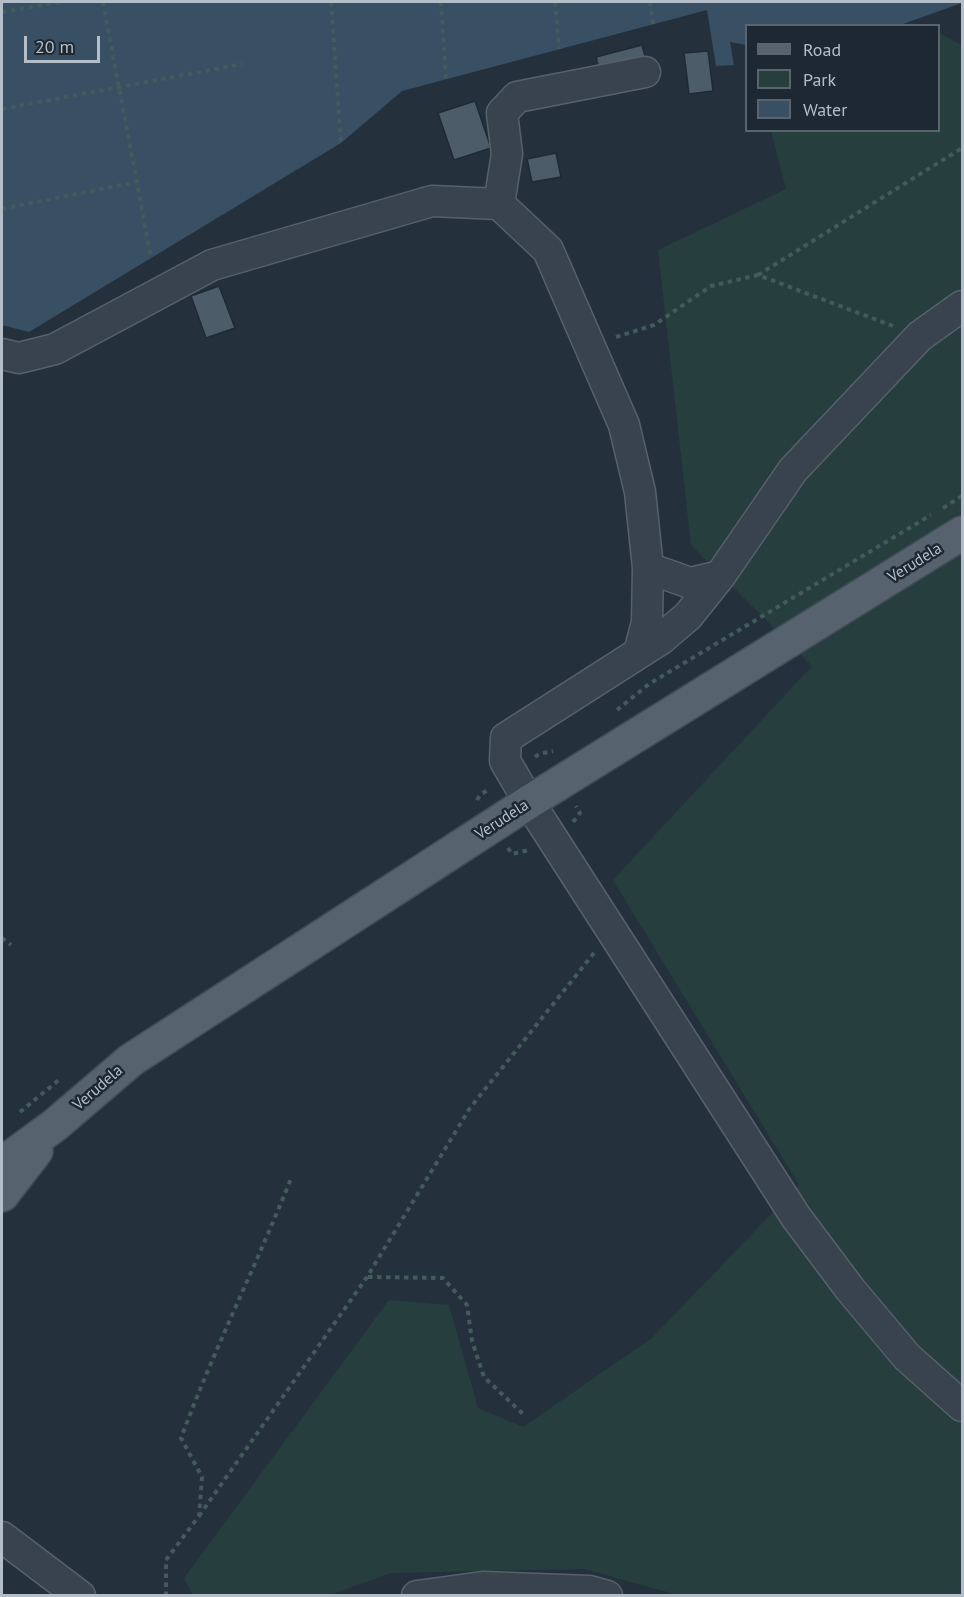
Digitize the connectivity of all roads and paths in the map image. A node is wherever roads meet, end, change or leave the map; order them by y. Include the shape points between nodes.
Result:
1 (60, 2) edge
2 (103, 2) edge
3 (331, 2) edge
4 (441, 2) edge
5 (555, 2) edge
6 (650, 2) edge
7 (2, 12) edge
8 (653, 24) dead end
9 (559, 49) dead end
10 (242, 64) dead end
11 (645, 72) dead end
12 (446, 79) dead end
13 (119, 87) junction
14 (2, 109) edge
15 (341, 143) dead end
16 (963, 148) edge
17 (136, 182) junction
18 (499, 204) junction
19 (2, 209) edge
20 (151, 258) dead end
21 (758, 275) junction
22 (963, 306) edge
23 (920, 336) junction
24 (589, 345) junction
25 (2, 354) edge
26 (963, 496) edge
27 (963, 533) edge
28 (648, 568) junction
29 (720, 576) junction
30 (639, 653) junction
31 (612, 714) dead end
32 (560, 750) dead end
33 (512, 773) junction
34 (529, 802) junction
35 (2, 938) edge
36 (10, 945) dead end
37 (596, 950) dead end
38 (55, 1125) junction
39 (2, 1164) edge
40 (292, 1176) dead end
41 (2, 1195) edge
42 (367, 1277) junction
43 (963, 1406) edge
44 (524, 1415) dead end
45 (199, 1516) junction
46 (2, 1537) edge
47 (80, 1596) edge
48 (166, 1596) edge
49 (417, 1596) edge
50 (607, 1596) edge

1 - 7 path
2 - 13 path
3 - 15 path
4 - 12 path
5 - 9 path
6 - 8 path
10 - 13 path
11 - 18 street via 518,97 502,113 507,154
13 - 14 path
13 - 17 path
16 - 21 path
17 - 19 path
17 - 20 path
18 - 24 street via 548,250
18 - 25 street via 432,201 212,265 55,349 19,358
21 - 23 path
21 - 24 path via 711,286 654,325
22 - 23 street
23 - 29 street via 794,470
24 - 28 street via 624,425 640,492
26 - 31 path via 649,684
27 - 34 main road, Verudela
28 - 29 street via 690,583
28 - 30 street via 647,622
29 - 30 street via 688,616
30 - 33 street via 506,738 505,761
32 - 33 path via 539,754
33 - 34 street
34 - 38 main road, Verudela via 130,1060
34 - 43 street via 796,1217 907,1357
35 - 36 path
37 - 42 path via 470,1108
38 - 39 main road, Verudela
38 - 41 main road, Verudela
40 - 45 path via 181,1438 202,1477
42 - 44 path via 443,1278 467,1305 472,1341 484,1377
42 - 45 path
45 - 48 path via 166,1560
46 - 47 street
49 - 50 street via 483,1587 589,1591

